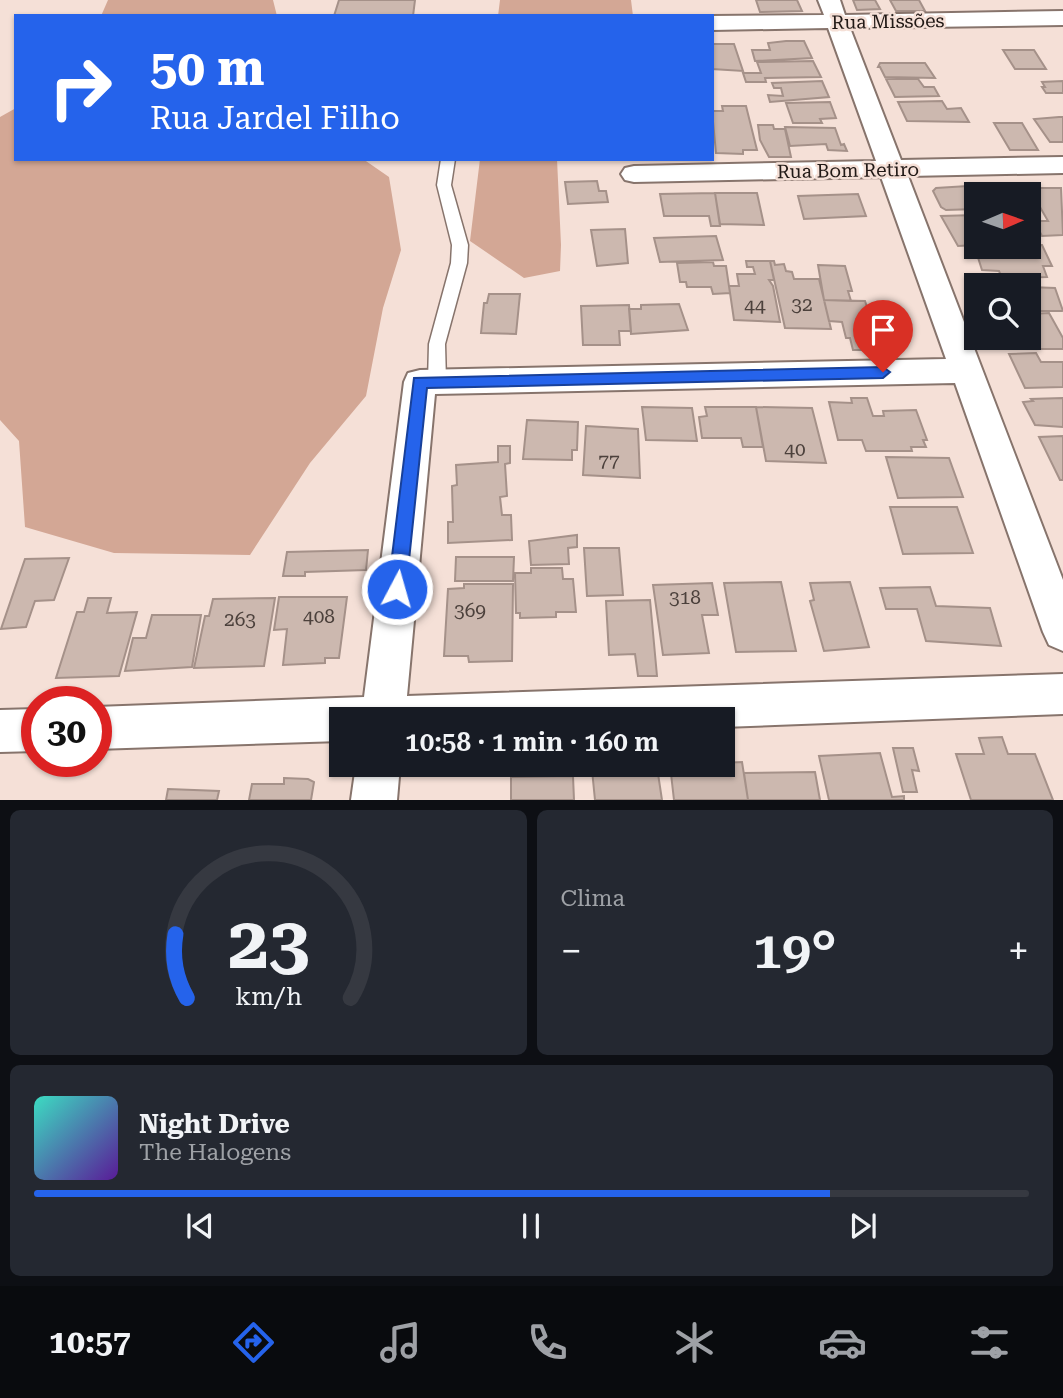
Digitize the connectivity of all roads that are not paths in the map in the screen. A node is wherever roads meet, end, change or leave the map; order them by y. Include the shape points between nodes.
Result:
1 (833, 11) edge
2 (1063, 18) edge
3 (714, 23) edge
4 (449, 161) edge
5 (1063, 165) edge
6 (891, 169) junction
7 (634, 174) dead end
8 (966, 371) junction
9 (428, 382) junction
10 (1063, 632) edge
11 (1063, 694) edge
12 (385, 707) edge
13 (709, 707) edge
14 (329, 721) edge
15 (112, 727) edge
16 (21, 730) edge
17 (0, 731) edge
18 (376, 777) edge
19 (374, 800) edge

1 - 2 street, Rua Missões
1 - 3 street, Rua Missões
1 - 6 street
4 - 9 lane via 444,185 460,245 459,263
5 - 6 street, Rua Bom Retiro
6 - 7 street, Rua Bom Retiro
6 - 8 street
8 - 9 street
8 - 10 street
9 - 12 street
11 - 13 street
14 - 15 street
16 - 17 street
18 - 19 street

